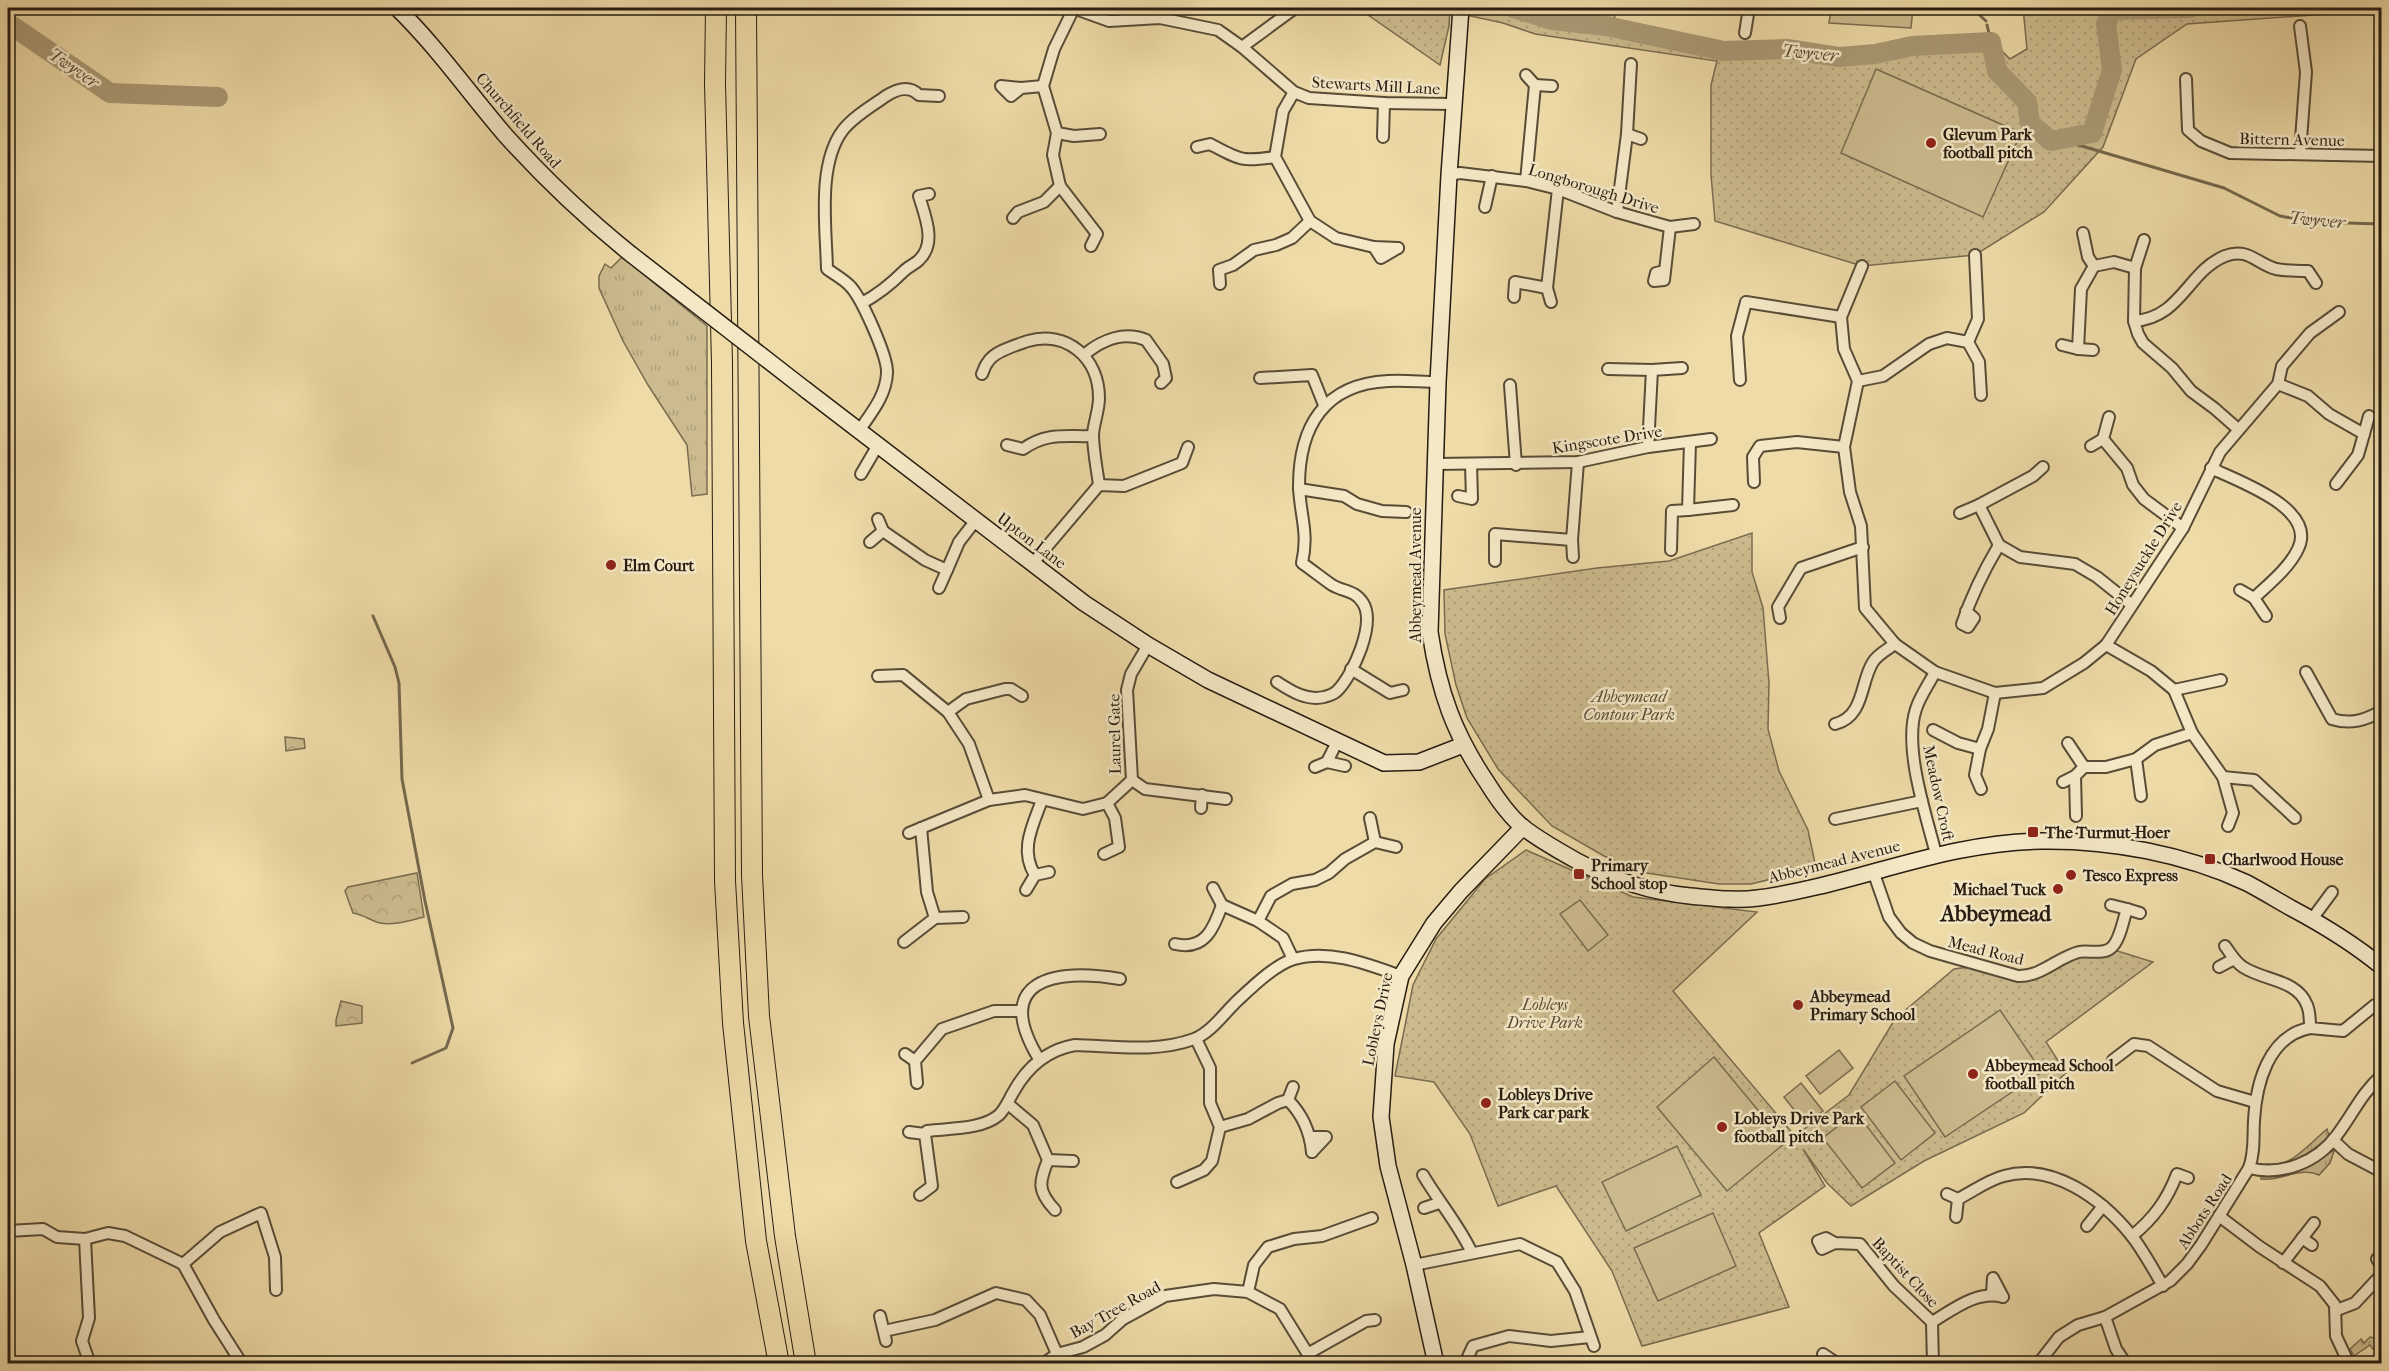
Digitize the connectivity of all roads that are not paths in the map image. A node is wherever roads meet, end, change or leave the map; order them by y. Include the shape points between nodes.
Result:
1 (397, 8) edge
2 (716, 8) edge
3 (746, 8) edge
4 (1073, 8) edge
5 (1295, 8) edge
6 (1461, 8) edge
7 (1749, 8) edge
8 (1159, 13) edge
9 (2300, 26) dead end
10 (1745, 33) dead end
11 (1242, 47) junction
12 (1631, 64) dead end
13 (1526, 75) dead end
14 (2186, 79) dead end
15 (1535, 85) junction
16 (1043, 86) junction
17 (1552, 86) dead end
18 (1021, 88) dead end
19 (1294, 92) junction
20 (939, 96) dead end
21 (1384, 103) junction
22 (1453, 104) junction
23 (1057, 133) junction
24 (1100, 134) dead end
25 (1627, 134) junction
26 (1383, 137) dead end
27 (1641, 139) dead end
28 (1197, 147) dead end
29 (2300, 153) junction
30 (2382, 156) edge
31 (1275, 157) junction
32 (1449, 175) junction
33 (1492, 176) junction
34 (1526, 181) junction
35 (1060, 186) junction
36 (1558, 189) junction
37 (920, 196) dead end
38 (1483, 201) dead end
39 (1015, 212) dead end
40 (1617, 212) junction
41 (1310, 221) junction
42 (1694, 224) dead end
43 (1670, 227) junction
44 (2083, 233) dead end
45 (2144, 240) dead end
46 (1091, 246) dead end
47 (1398, 248) dead end
48 (627, 252) joint
49 (1975, 255) dead end
50 (1862, 266) dead end
51 (2094, 266) junction
52 (2135, 268) junction
53 (1654, 281) dead end
54 (2316, 283) dead end
55 (1220, 284) dead end
56 (1547, 288) junction
57 (1514, 297) dead end
58 (1551, 302) dead end
59 (862, 303) junction
60 (2339, 312) dead end
61 (1841, 317) junction
62 (2134, 321) junction
63 (1968, 342) junction
64 (2062, 345) dead end
65 (2078, 349) junction
66 (2093, 350) dead end
67 (1085, 354) junction
68 (1682, 368) dead end
69 (1608, 369) dead end
70 (1652, 370) junction
71 (982, 374) dead end
72 (1260, 378) dead end
73 (1740, 380) dead end
74 (1858, 381) junction
75 (1438, 382) junction
76 (1161, 383) dead end
77 (2277, 384) junction
78 (1510, 385) dead end
79 (1982, 395) dead end
80 (1324, 405) junction
81 (2369, 416) dead end
82 (2109, 417) dead end
83 (2238, 429) junction
84 (859, 431) junction
85 (2364, 434) junction
86 (1093, 436) junction
87 (1752, 436) dead end
88 (1711, 439) dead end
89 (2103, 439) junction
90 (1690, 442) junction
91 (878, 445) junction
92 (1007, 446) dead end
93 (1760, 446) junction
94 (2091, 446) dead end
95 (1188, 447) dead end
96 (1648, 447) junction
97 (1844, 447) junction
98 (1578, 462) junction
99 (1182, 463) junction
100 (1435, 464) junction
101 (1471, 464) junction
102 (1516, 465) junction
103 (2043, 467) dead end
104 (2211, 468) junction
105 (1191, 471) dead end
106 (861, 474) dead end
107 (1754, 482) dead end
108 (2337, 484) dead end
109 (1099, 485) junction
110 (1299, 489) junction
111 (1458, 496) dead end
112 (1734, 504) dead end
113 (1979, 505) junction
114 (1688, 510) junction
115 (1406, 512) dead end
116 (1960, 513) dead end
117 (878, 519) dead end
118 (976, 520) junction
119 (2183, 528) junction
120 (883, 531) junction
121 (1572, 540) junction
122 (870, 542) dead end
123 (1999, 545) junction
124 (1863, 547) junction
125 (1671, 550) dead end
126 (1573, 557) dead end
127 (1495, 561) dead end
128 (1033, 563) junction
129 (947, 570) junction
130 (939, 588) dead end
131 (2240, 591) dead end
132 (2254, 598) junction
133 (2132, 605) junction
134 (2266, 616) dead end
135 (1780, 618) dead end
136 (1962, 624) dead end
137 (1895, 644) junction
138 (1148, 645) junction
139 (2106, 645) junction
140 (906, 662) dead end
141 (1351, 669) junction
142 (1935, 672) junction
143 (2306, 672) dead end
144 (903, 675) junction
145 (878, 676) dead end
146 (2221, 680) dead end
147 (1277, 682) dead end
148 (1403, 690) dead end
149 (2174, 690) junction
150 (1995, 693) junction
151 (1022, 696) dead end
152 (2382, 711) edge
153 (948, 712) junction
154 (1836, 724) dead end
155 (1933, 730) dead end
156 (2192, 733) junction
157 (1337, 742) junction
158 (2068, 743) dead end
159 (1463, 746) junction
160 (1980, 749) junction
161 (2136, 759) junction
162 (1327, 762) junction
163 (1345, 766) dead end
164 (1315, 767) dead end
165 (2084, 767) junction
166 (2076, 776) junction
167 (2223, 777) junction
168 (1132, 780) junction
169 (2063, 782) dead end
170 (1981, 789) dead end
171 (1202, 795) junction
172 (2141, 796) dead end
173 (1226, 799) dead end
174 (989, 800) junction
175 (1042, 800) junction
176 (1922, 801) junction
177 (1107, 803) junction
178 (1201, 808) dead end
179 (2076, 816) dead end
180 (1370, 818) dead end
181 (2295, 818) dead end
182 (1835, 819) dead end
183 (2228, 826) dead end
184 (1523, 827) junction
185 (921, 828) junction
186 (909, 833) dead end
187 (1375, 842) junction
188 (1396, 847) dead end
189 (1104, 854) dead end
190 (1936, 854) junction
191 (1873, 871) junction
192 (1049, 872) dead end
193 (1035, 875) junction
194 (1213, 888) dead end
195 (1026, 890) dead end
196 (2332, 892) dead end
197 (1222, 905) junction
198 (2111, 905) dead end
199 (2127, 909) junction
200 (2140, 913) dead end
201 (963, 917) dead end
202 (935, 918) junction
203 (2312, 919) junction
204 (1258, 921) junction
205 (2345, 941) junction
206 (904, 942) dead end
207 (1180, 945) dead end
208 (2225, 946) dead end
209 (2234, 959) junction
210 (2382, 959) edge
211 (1293, 960) junction
212 (1105, 963) dead end
213 (2382, 967) edge
214 (2219, 968) dead end
215 (1102, 976) junction
216 (1401, 976) junction
217 (2382, 977) edge
218 (1120, 979) dead end
219 (2374, 1005) dead end
220 (1022, 1011) junction
221 (2310, 1028) junction
222 (1196, 1039) junction
223 (905, 1054) dead end
224 (1039, 1059) junction
225 (915, 1060) junction
226 (2113, 1060) dead end
227 (2382, 1075) edge
228 (919, 1078) dead end
229 (1293, 1087) dead end
230 (1288, 1100) junction
231 (2255, 1102) junction
232 (1008, 1104) junction
233 (1220, 1127) junction
234 (909, 1132) dead end
235 (925, 1134) junction
236 (2333, 1140) junction
237 (1312, 1152) dead end
238 (1048, 1160) junction
239 (1073, 1161) dead end
240 (2249, 1168) junction
241 (2382, 1172) edge
242 (1423, 1175) dead end
243 (2188, 1178) dead end
244 (1176, 1182) dead end
245 (945, 1185) dead end
246 (932, 1186) junction
247 (1947, 1194) dead end
248 (920, 1195) dead end
249 (1958, 1199) junction
250 (1045, 1200) junction
251 (1033, 1201) dead end
252 (1439, 1203) junction
253 (2103, 1206) junction
254 (1424, 1208) dead end
255 (1055, 1210) dead end
256 (2219, 1216) junction
257 (1956, 1217) dead end
258 (1372, 1218) dead end
259 (2314, 1223) dead end
260 (2087, 1226) dead end
261 (8, 1231) edge
262 (2132, 1236) junction
263 (2302, 1238) junction
264 (85, 1239) junction
265 (2312, 1245) dead end
266 (1822, 1250) dead end
267 (1472, 1253) junction
268 (2283, 1263) junction
269 (183, 1264) junction
270 (1414, 1265) junction
271 (2382, 1274) edge
272 (2163, 1286) junction
273 (276, 1290) dead end
274 (1248, 1292) junction
275 (1992, 1294) junction
276 (2337, 1310) junction
277 (880, 1316) dead end
278 (2105, 1317) junction
279 (1375, 1320) dead end
280 (1932, 1322) junction
281 (1057, 1354) junction
282 (1311, 1358) edge
283 (1467, 1359) dead end
284 (89, 1363) edge
285 (242, 1364) edge
286 (779, 1364) edge
287 (806, 1364) edge
288 (1043, 1364) edge
289 (1436, 1364) edge
290 (1933, 1364) edge
291 (2038, 1364) edge
292 (2126, 1364) edge
293 (2349, 1364) edge

1 - 48 street, Churchfield Road via 542,175
2 - 286 highway via 725,881 733,1023 756,1241
3 - 287 highway via 752,875 759,1016 785,1236
4 - 8 street, Stewarts Mill Lane via 1109,21
4 - 16 street via 1053,49
5 - 11 street
6 - 22 street, Abbeymead Avenue
7 - 10 street
8 - 11 street, Stewarts Mill Lane via 1218,30
9 - 29 street via 2297,43 2306,72
11 - 19 street, Stewarts Mill Lane
12 - 25 street via 1625,86
13 - 15 street
14 - 29 street, Bittern Avenue via 2188,130 2201,141 2230,153
15 - 17 street
15 - 34 street
16 - 18 street
16 - 23 street
19 - 21 street, Stewarts Mill Lane via 1309,98
19 - 31 street via 1283,111
20 - 59 street via 919,96 906,88 892,93 843,129 832,150 826,174 827,269 850,285
21 - 22 street, Stewarts Mill Lane
21 - 26 street
22 - 32 street, Abbeymead Avenue
23 - 24 street
23 - 35 street via 1053,155
25 - 27 street
25 - 40 street
28 - 31 street via 1210,144 1247,161
29 - 30 street, Bittern Avenue
31 - 41 street
32 - 33 street, Longborough Drive
32 - 75 street, Abbeymead Avenue
33 - 34 street, Longborough Drive
33 - 38 street
34 - 36 street, Longborough Drive
35 - 39 street via 1044,202
35 - 46 street via 1097,234
36 - 40 street, Longborough Drive
36 - 56 street
37 - 59 street via 929,255
40 - 43 street, Longborough Drive
41 - 47 street via 1336,238
41 - 55 street via 1292,238 1254,250 1219,270
42 - 43 street, Longborough Drive
43 - 53 street via 1664,280
44 - 51 street
45 - 52 street
48 - 84 street, Upton Lane, bridge
49 - 63 street via 1978,319
50 - 61 street
51 - 52 street via 2114,262
51 - 65 street via 2081,289
52 - 62 street
54 - 62 street via 2308,271 2274,268 2250,254 2226,256 2207,268 2173,305 2144,321
56 - 57 street via 1515,282
56 - 58 street
59 - 84 street via 887,373 881,399
60 - 77 street, Honeysuckle Drive via 2310,333 2282,366
61 - 73 street via 1742,299 1737,336
61 - 74 street via 1844,349
62 - 83 street via 2143,343 2191,391
63 - 74 street via 1947,338 1929,344 1883,376
63 - 79 street via 1979,362
64 - 65 street
65 - 66 street
67 - 71 street via 1063,341 1046,338 984,358
67 - 76 street via 1109,339 1146,340 1163,364 1166,378
67 - 86 street via 1098,387
68 - 70 street
69 - 70 street
70 - 96 street
72 - 80 street via 1312,375
74 - 97 street, Honeysuckle Drive
75 - 80 street via 1386,381 1352,389
75 - 100 street, Abbeymead Avenue
77 - 83 street, Honeysuckle Drive
77 - 85 street via 2308,396 2329,414
78 - 102 street
80 - 110 street via 1307,432 1300,458
81 - 85 street
82 - 89 street
83 - 104 street, Honeysuckle Drive
84 - 91 street, Upton Lane
85 - 108 street via 2358,455
86 - 92 street via 1037,439 1025,454
86 - 109 street
87 - 93 street
88 - 90 street, Kingscote Drive
89 - 94 street
89 - 119 street via 2127,468 2144,499
90 - 96 street, Kingscote Drive
90 - 114 street
91 - 106 street
91 - 118 street, Upton Lane
93 - 97 street via 1797,442
93 - 107 street via 1753,457
95 - 99 street
96 - 98 street, Kingscote Drive
97 - 124 street, Honeysuckle Drive
98 - 102 street, Kingscote Drive
98 - 121 street
99 - 105 street
99 - 109 street via 1124,486
100 - 101 street, Kingscote Drive
100 - 159 street, Abbeymead Avenue via 1430,632 1434,664
101 - 102 street, Kingscote Drive
101 - 111 street via 1472,499
103 - 113 street
104 - 119 street, Honeysuckle Drive
104 - 132 street via 2278,502 2294,516 2301,530 2298,548
109 - 128 street
110 - 115 street via 1344,496 1382,512
110 - 141 street via 1306,544 1302,563 1335,586 1354,592 1368,613 1367,633
112 - 114 street
113 - 116 street
113 - 123 street
114 - 125 street via 1672,511
117 - 120 street
118 - 128 street, Upton Lane
118 - 129 street
119 - 133 street, Honeysuckle Drive
120 - 122 street
120 - 129 street
121 - 126 street
121 - 127 street via 1495,534
123 - 133 street via 2020,557 2075,564
123 - 136 street via 1973,590
124 - 135 street via 1799,567 1778,607
124 - 137 street, Honeysuckle Drive via 1865,608
128 - 138 street, Upton Lane
129 - 130 street
131 - 132 street
132 - 134 street
133 - 139 street, Honeysuckle Drive
137 - 142 street, Honeysuckle Drive
137 - 154 street via 1873,662 1851,716
138 - 157 street, Upton Lane via 1225,689
138 - 168 street, Laurel Gate via 1131,674 1127,690
139 - 149 street via 2151,671
139 - 150 street, Honeysuckle Drive via 2043,688
140 - 144 street
141 - 147 street via 1336,693 1325,697 1305,697
141 - 148 street via 1390,693
142 - 150 street, Honeysuckle Drive
142 - 176 street, Meadow Croft via 1915,710 1911,745
143 - 152 street via 2332,719 2346,723
144 - 145 street
144 - 153 street
146 - 149 street
149 - 156 street
150 - 160 street
151 - 153 street via 1005,689 966,699
153 - 174 street via 969,744
155 - 160 street
156 - 161 street via 2155,745
156 - 167 street
157 - 159 street, Upton Lane via 1384,763 1419,762
157 - 162 street
158 - 165 street
159 - 184 street, Abbeymead Avenue via 1495,795
160 - 170 street via 1971,775
161 - 165 street via 2106,767
161 - 172 street
162 - 163 street
162 - 164 street
165 - 166 street
166 - 169 street
166 - 179 street
167 - 181 street via 2254,780
167 - 183 street via 2233,813
168 - 171 street via 1145,789
168 - 177 street, Laurel Gate
171 - 173 street
171 - 178 street
174 - 175 street via 1025,795
174 - 185 street
175 - 177 street via 1083,809
175 - 193 street via 1026,845 1028,864
176 - 182 street
176 - 190 street, Meadow Croft
177 - 189 street via 1115,818 1118,851
180 - 187 street
184 - 191 street, Abbeymead Avenue via 1595,870 1637,887 1668,894 1735,900 1759,898
184 - 216 street, Lobleys Drive via 1434,923
185 - 186 street
185 - 202 street via 927,892
187 - 188 street
187 - 204 street via 1329,873 1292,884 1271,896
190 - 191 street, Abbeymead Avenue
190 - 203 street, Abbeymead Avenue via 2042,841 2119,846 2227,875
191 - 199 street, Mead Road via 1889,917 1908,939 1930,951 2018,976 2033,974 2080,951 2111,948
192 - 193 street
193 - 195 street
194 - 197 street
196 - 203 street
197 - 204 street
197 - 207 street via 1213,930 1203,938
198 - 199 street
199 - 200 street
201 - 202 street
202 - 206 street
203 - 205 street, Abbeymead Avenue
204 - 211 street via 1282,938
205 - 210 street, Abbeymead Avenue
205 - 213 street, Abbeymead Avenue
205 - 217 street, Abbeymead Avenue
208 - 209 street
209 - 214 street
209 - 221 street via 2246,969 2297,991 2307,1004
211 - 216 street via 1330,956 1363,962
211 - 222 street via 1253,985
212 - 215 street
215 - 218 street
215 - 220 street via 1061,976 1040,981 1026,996
216 - 270 street, Lobleys Drive via 1386,1044 1381,1117 1388,1166
219 - 221 street via 2341,1032
220 - 224 street via 1024,1028
220 - 225 street via 994,1011 942,1029
221 - 231 street via 2281,1043 2273,1052
222 - 224 street via 1161,1048 1075,1045
222 - 233 street via 1210,1068 1210,1103
223 - 225 street
224 - 232 street via 1027,1071
225 - 228 street
226 - 231 street via 2134,1044 2148,1046 2217,1091
227 - 236 street, Abbots Road via 2360,1097
229 - 230 street
230 - 233 street
230 - 237 street via 1300,1112 1311,1137
231 - 240 street
232 - 235 street via 999,1115 980,1125
232 - 238 street via 1033,1125
233 - 244 street via 1212,1161 1204,1170
234 - 235 street
235 - 246 street
236 - 240 street, Abbots Road via 2287,1169
236 - 241 street via 2348,1154
238 - 239 street
238 - 250 street via 1040,1179
240 - 256 street, Abbots Road
242 - 252 street
243 - 262 street via 2172,1172 2167,1198
245 - 246 street
246 - 248 street
247 - 249 street
249 - 253 street via 2003,1176 2025,1173 2053,1177
249 - 257 street
250 - 251 street
250 - 255 street
252 - 254 street
252 - 267 street
253 - 260 street
253 - 262 street
256 - 268 street
256 - 272 street, Abbots Road via 2187,1264
258 - 274 street via 1337,1226 1322,1236 1268,1247 1254,1265
259 - 263 street
261 - 264 street via 43,1229 57,1237
262 - 272 street
263 - 265 street
263 - 268 street
264 - 269 street via 108,1233 125,1236
264 - 284 street via 88,1318 82,1341
266 - 280 street, Baptist Close via 1835,1243 1860,1244 1894,1286
267 - 270 street
267 - 283 street via 1520,1244 1557,1262 1575,1291 1592,1342 1509,1336 1473,1346
268 - 276 street via 2320,1286
269 - 273 street via 220,1232 261,1213 275,1257
269 - 285 street
270 - 289 street, Lobleys Drive
271 - 276 street via 2355,1303
272 - 278 street, Abbots Road
274 - 281 street, Bay Tree Road via 1214,1289 1165,1296 1083,1347
274 - 282 street, Bay Tree Road via 1280,1309
275 - 275 street, Baptist Close via 2003,1297 1993,1278
275 - 280 street, Baptist Close via 1970,1300
276 - 293 street via 2336,1336
277 - 281 street via 885,1336 935,1320 996,1293 1026,1300 1040,1315
278 - 291 street, Abbots Road via 2078,1325 2059,1337
278 - 292 street via 2116,1349
279 - 282 street via 1366,1321
280 - 290 street, Baptist Close
281 - 288 street, Bay Tree Road

